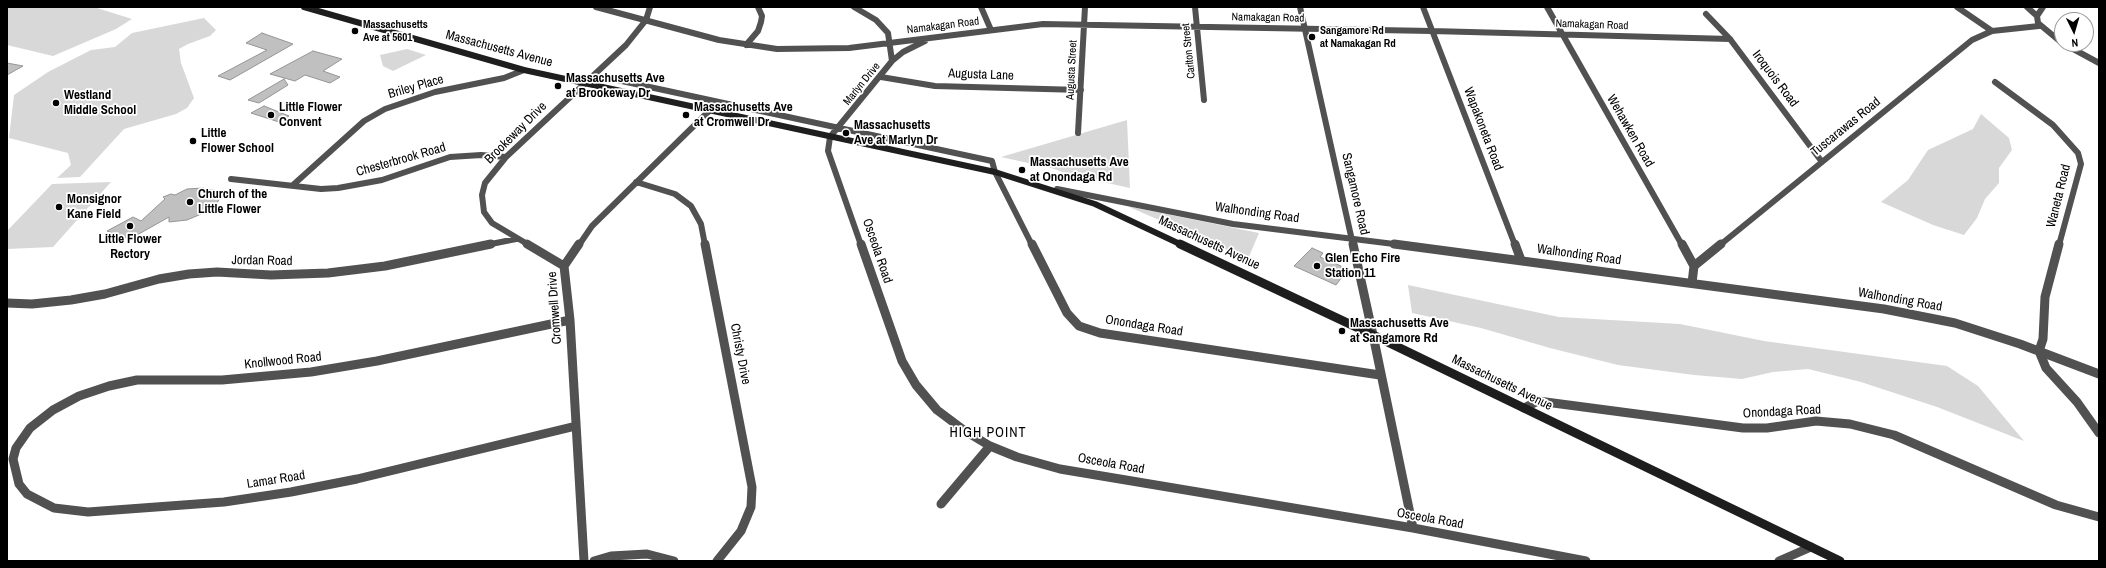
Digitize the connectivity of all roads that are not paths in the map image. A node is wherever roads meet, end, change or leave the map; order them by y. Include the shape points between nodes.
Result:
1 (304, 7) edge
2 (596, 7) edge
3 (650, 7) edge
4 (758, 7) edge
5 (854, 7) edge
6 (981, 7) edge
7 (1084, 7) edge
8 (1195, 7) edge
9 (1300, 7) edge
10 (1423, 7) edge
11 (1547, 7) edge
12 (1957, 7) edge
13 (2028, 7) edge
14 (2043, 7) edge
15 (1706, 14) dead end
16 (2037, 16) junction
17 (646, 20) junction
18 (1085, 24) junction
19 (1197, 26) junction
20 (2039, 26) junction
21 (1304, 29) junction
22 (991, 30) junction
23 (1432, 30) junction
24 (1992, 31) junction
25 (1562, 34) junction
26 (933, 37) junction
27 (2054, 37) edge
28 (1730, 39) junction
29 (890, 43) junction
30 (746, 45) junction
31 (2078, 52) edge
32 (892, 61) junction
33 (2099, 63) edge
34 (524, 70) junction
35 (594, 75) junction
36 (881, 77) junction
37 (1995, 82) dead end
38 (584, 84) junction
39 (1082, 90) junction
40 (1204, 100) dead end
41 (709, 111) junction
42 (838, 127) junction
43 (1078, 133) dead end
44 (830, 137) junction
45 (506, 158) junction
46 (1822, 162) junction
47 (995, 172) junction
48 (231, 179) dead end
49 (636, 182) junction
50 (293, 185) junction
51 (1048, 188) junction
52 (516, 238) junction
53 (1352, 239) junction
54 (1521, 260) junction
55 (564, 266) junction
56 (1694, 266) junction
57 (1692, 283) junction
58 (7, 303) edge
59 (570, 320) junction
60 (1373, 335) junction
61 (2039, 351) junction
62 (2099, 374) edge
63 (1380, 375) junction
64 (1524, 408) junction
65 (576, 426) junction
66 (2099, 433) edge
67 (990, 446) junction
68 (16, 448) joint
69 (941, 504) dead end
70 (2099, 517) edge
71 (1413, 528) junction
72 (1811, 547) junction
73 (1554, 558) edge
74 (584, 561) edge
75 (594, 561) edge
76 (674, 561) edge
77 (717, 561) edge
78 (1586, 561) edge
79 (1780, 561) edge
80 (1840, 561) edge

1 - 34 main road, Massachusetts Avenue
2 - 17 street, Namakagan Road
3 - 17 street, Brookeway Drive
4 - 30 street via 762,16 761,22 758,31
5 - 29 street, Marlyn Drive via 876,20 888,33
6 - 22 street
7 - 18 street, Augusta Street
8 - 19 street, Carlton Street
9 - 21 street, Sangamore Road
10 - 23 street, Wapakoneta Road
11 - 25 street, Wehawken Road
12 - 24 street
13 - 16 street
14 - 16 street
15 - 28 street, Iroquois Road
16 - 20 street
17 - 30 street, Namakagan Road
17 - 35 street, Brookeway Drive via 626,45
18 - 19 street, Namakagan Road
18 - 22 street, Namakagan Road via 1043,24
18 - 39 street, Augusta Street
19 - 21 street, Namakagan Road
19 - 40 street, Carlton Street
20 - 24 street, Tuscarawas Road
20 - 27 street
21 - 23 street, Namakagan Road
21 - 53 street, Sangamore Road
22 - 26 street, Namakagan Road
23 - 25 street, Namakagan Road
23 - 54 street, Wapakoneta Road
24 - 46 street, Tuscarawas Road via 1972,40
25 - 28 street, Namakagan Road
25 - 56 street, Wehawken Road
26 - 29 street, Namakagan Road
26 - 32 street via 903,52
28 - 46 street, Iroquois Road
29 - 30 street, Namakagan Road via 815,50
29 - 32 street, Marlyn Drive
31 - 33 street
32 - 36 street, Marlyn Drive
34 - 38 main road, Massachusetts Avenue
34 - 50 street, Briley Place via 504,78 435,92 385,109 364,121
35 - 38 street, Brookeway Drive
35 - 42 street
36 - 39 street, Augusta Lane via 935,86
36 - 42 street, Marlyn Drive
37 - 61 street, Waneta Road via 2053,125 2078,153 2081,164 2046,297 2043,339
38 - 41 main road, Massachusetts Avenue
38 - 45 street, Brookeway Drive
39 - 43 street, Augusta Street
41 - 44 main road, Massachusetts Avenue
41 - 49 street, Cromwell Drive
42 - 44 street, Marlyn Drive
42 - 47 street via 992,161
44 - 47 main road, Massachusetts Avenue
44 - 67 street, Osceola Road via 828,151 902,361 916,385 937,410
45 - 50 street, Chesterbrook Road via 481,155 450,157 362,185 321,189
45 - 52 street, Brookeway Drive via 485,183 483,206 492,223
46 - 56 street, Tuscarawas Road
47 - 51 main road, Massachusetts Avenue
47 - 63 street, Onondaga Road via 1067,313 1079,326 1100,333
48 - 50 street, Chesterbrook Road
49 - 55 street, Cromwell Drive via 592,226
49 - 77 street, Christy Drive via 675,194 690,206 701,224 752,487 751,507 741,531
51 - 53 street, Walhonding Road via 1233,224
51 - 60 main road, Massachusetts Avenue via 1095,204
52 - 55 street, Brookeway Drive
52 - 58 street, Jordan Road via 378,267 328,273 189,274 159,278 105,294 71,300 32,304
53 - 54 street, Walhonding Road
53 - 60 street, Sangamore Road
54 - 57 street, Walhonding Road
55 - 59 street, Cromwell Drive
56 - 57 street
57 - 61 street, Walhonding Road via 1921,316 1962,325
59 - 65 street, Cromwell Drive
59 - 68 street, Knollwood Road via 376,362 311,372 222,380 137,380 108,386 79,396 52,410 30,428
60 - 63 street, Sangamore Road
60 - 64 main road, Massachusetts Avenue
61 - 62 street, Walhonding Road
61 - 66 street via 2046,368 2077,402
63 - 71 street, Sangamore Road
64 - 70 street, Onondaga Road via 1538,401 1743,428 1766,428 1816,421 1850,424 1894,435 2056,505
64 - 72 main road, Massachusetts Avenue
65 - 68 street, Lamar Road via 357,479 291,492 224,502 88,512 54,508 27,494 19,484 13,459
65 - 74 street, Cromwell Drive
67 - 69 street
67 - 71 street, Osceola Road via 1017,457 1060,468
71 - 73 street, Osceola Road
72 - 79 street
72 - 80 main road, Massachusetts Avenue
73 - 78 street, Osceola Road
75 - 76 street via 611,556 647,554

